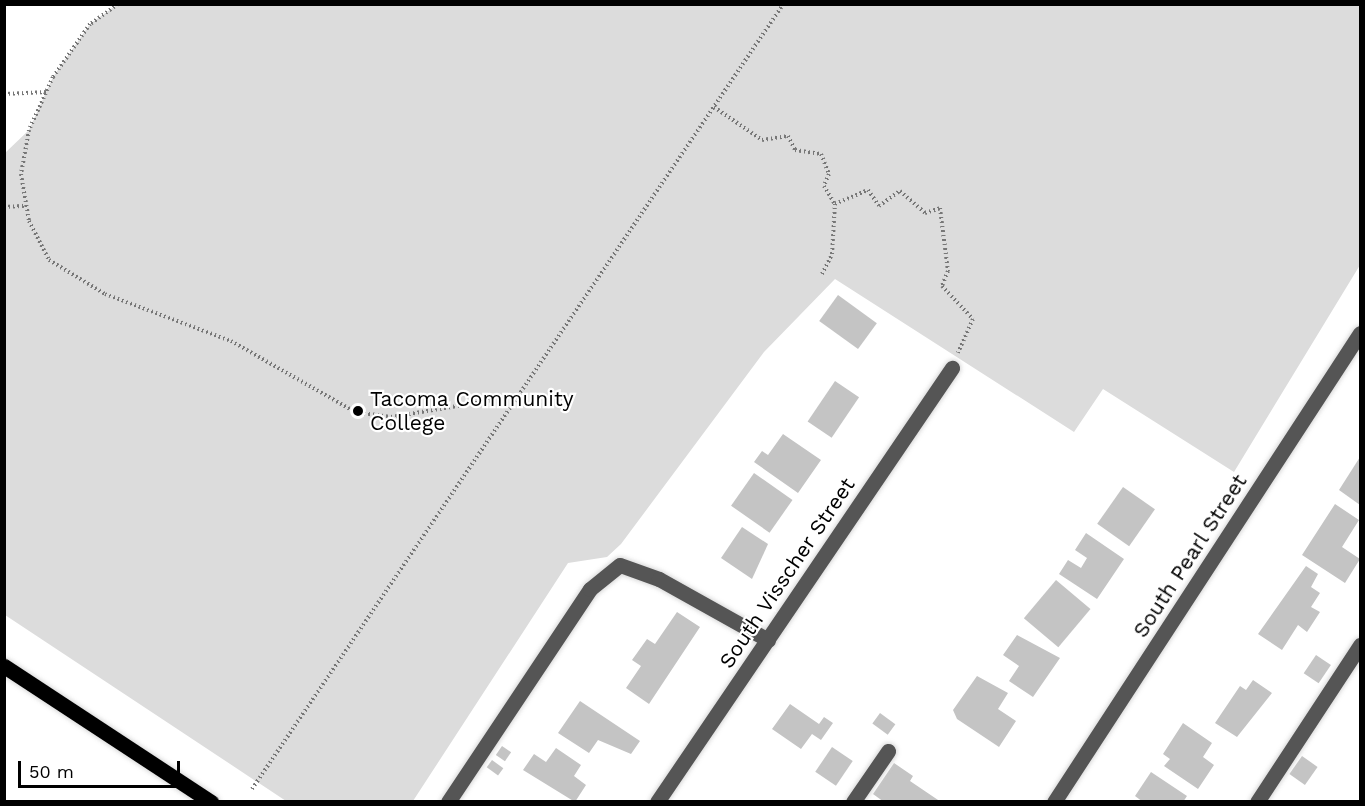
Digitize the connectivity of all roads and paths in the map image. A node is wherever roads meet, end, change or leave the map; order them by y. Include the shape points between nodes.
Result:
1 (118, 4) edge
2 (783, 4) edge
3 (47, 92) junction
4 (4, 94) edge
5 (714, 106) junction
6 (835, 204) junction
7 (26, 206) junction
8 (4, 207) edge
9 (822, 274) dead end
10 (1360, 333) edge
11 (952, 368) joint
12 (518, 396) junction
13 (768, 640) junction
14 (1360, 645) edge
15 (4, 666) edge
16 (888, 751) dead end
17 (252, 789) dead end
18 (211, 801) edge
19 (448, 801) edge
20 (657, 801) edge
21 (853, 801) edge
22 (1054, 801) edge
23 (1257, 801) edge

1 - 3 path via 90,24
2 - 5 path
3 - 4 path
3 - 7 path via 29,130 21,174
5 - 6 path via 762,140 788,136 795,150 821,154 829,174 824,186
5 - 12 path
6 - 9 path via 832,254
6 - 11 path via 868,190 879,206 900,191 925,213 940,208 948,272 942,286 973,319
7 - 8 path
7 - 12 path via 49,260 105,294 231,341 355,412 391,417
10 - 22 street, South Pearl Street
11 - 13 street, South Visscher Street
12 - 17 path
13 - 19 street via 659,579 620,565 590,589
13 - 20 street, South Visscher Street
14 - 23 street
15 - 18 main road
16 - 21 street

